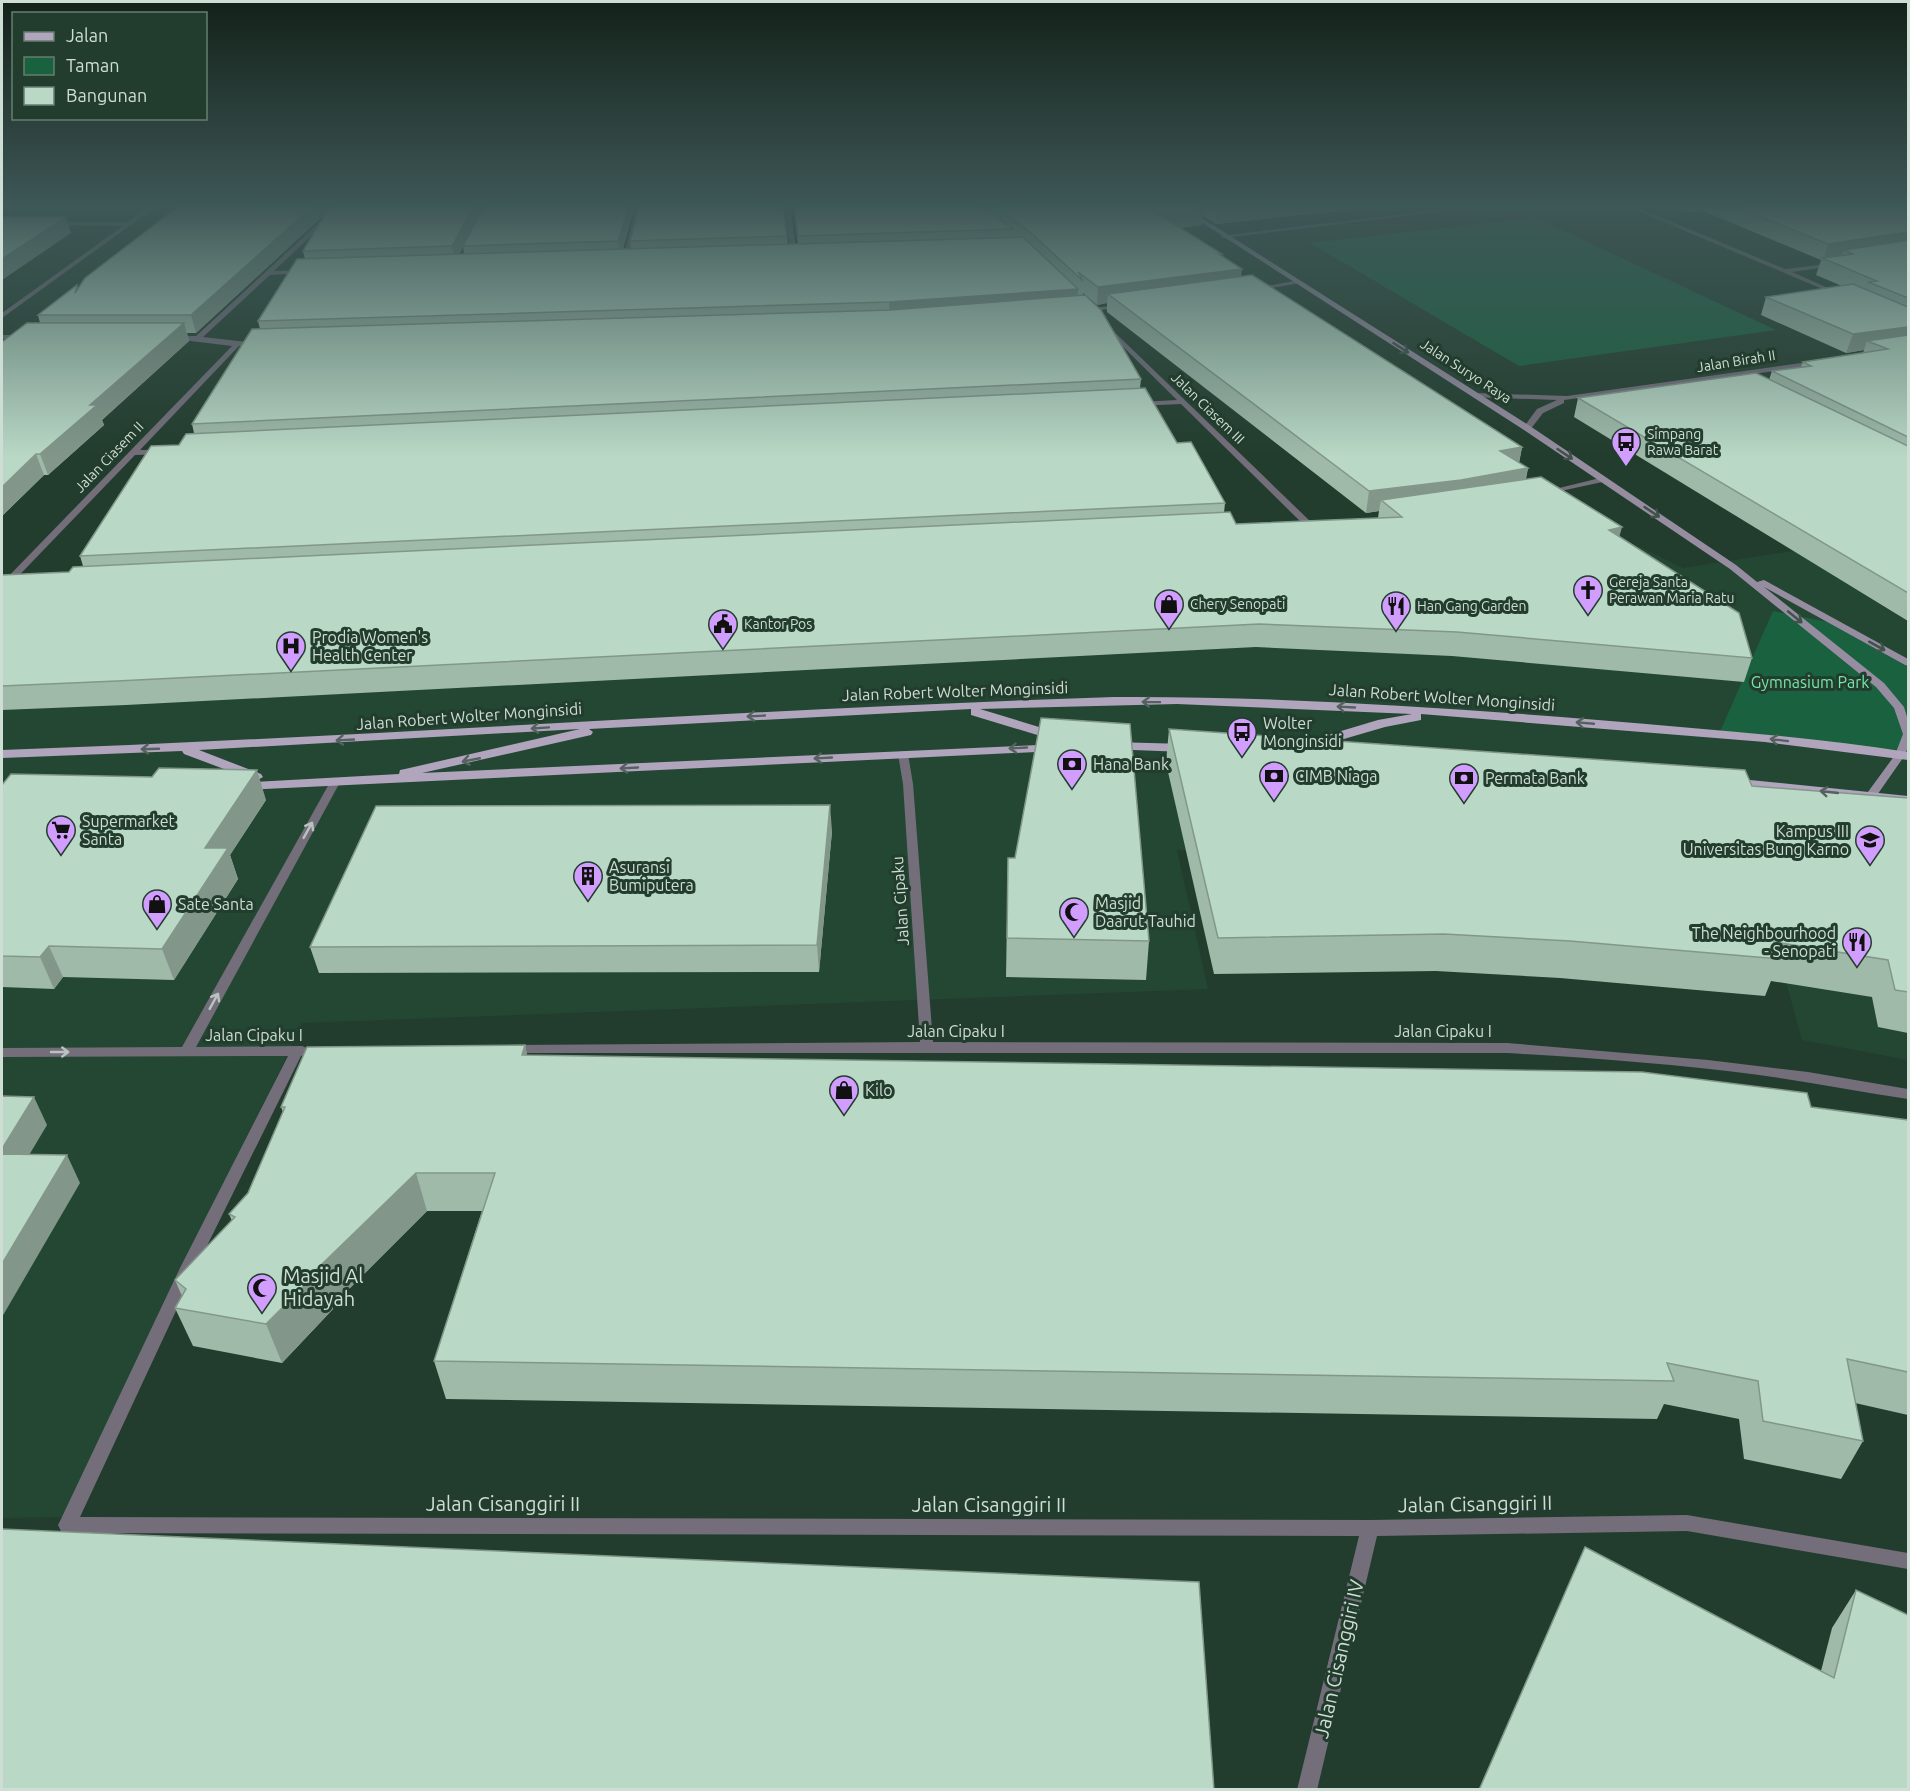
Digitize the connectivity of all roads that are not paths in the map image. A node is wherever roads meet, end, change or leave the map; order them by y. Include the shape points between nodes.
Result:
1 (38, 290) edge
2 (252, 290) edge
3 (1311, 290) edge
4 (1829, 290) edge
5 (1847, 297) edge
6 (1081, 302) edge
7 (1133, 304) edge
8 (1089, 310) junction
9 (1077, 311) edge
10 (2, 316) edge
11 (2, 337) edge
12 (37, 337) edge
13 (169, 337) edge
14 (199, 337) junction
15 (237, 345) junction
16 (261, 345) edge
17 (1829, 360) edge
18 (1728, 377) junction
19 (1737, 381) edge
20 (1474, 395) junction
21 (1567, 398) junction
22 (1183, 402) junction
23 (1123, 405) edge
24 (1527, 428) junction
25 (177, 452) edge
26 (131, 453) junction
27 (1604, 479) junction
28 (1533, 495) edge
29 (1321, 524) edge
30 (1309, 525) junction
31 (1297, 526) edge
32 (1733, 567) junction
33 (2, 588) edge
34 (13, 588) edge
35 (1908, 663) edge
36 (940, 709) junction
37 (1467, 713) junction
38 (630, 722) junction
39 (1098, 745) edge
40 (180, 748) junction
41 (1203, 748) edge
42 (1337, 752) edge
43 (2, 754) edge
44 (903, 754) junction
45 (1904, 755) edge
46 (1715, 780) edge
47 (364, 782) junction
48 (334, 783) junction
49 (227, 787) edge
50 (1871, 796) junction
51 (1908, 800) edge
52 (927, 1047) junction
53 (499, 1050) edge
54 (297, 1051) junction
55 (321, 1051) edge
56 (2, 1052) edge
57 (186, 1052) junction
58 (1908, 1094) edge
59 (1370, 1528) junction
60 (1908, 1561) edge
61 (1307, 1790) edge

1 - 10 street
2 - 14 street
3 -> 20 main road, Jalan Suryo Raya
4 - 5 street
6 - 8 street, Jalan Ciasem III
7 - 8 street
8 - 9 street
8 - 22 street, Jalan Ciasem III
11 - 12 street
13 - 14 street
14 - 15 street
15 - 16 street
15 - 26 street, Jalan Ciasem II
17 - 18 street, Jalan Birah II
18 - 19 street
18 - 21 street, Jalan Birah II
20 - 21 street, Jalan Birah II
20 - 24 main road, Jalan Suryo Raya
21 - 24 street, Jalan Birah II via 1540,411
22 - 23 street
22 - 30 street, Jalan Ciasem III
24 -> 27 main road, Jalan Suryo Raya
25 - 26 street
26 - 33 street, Jalan Ciasem II
27 - 28 street
27 -> 32 main road, Jalan Suryo Raya
29 - 30 street
30 - 31 street
32 -> 35 main road, Jalan Suryo Raya
32 -> 45 main road, Jalan Suryo Raya via 1886,690 1899,707 1908,734
33 - 34 street
37 -> 36 main road, Jalan Robert Wolter Monginsidi via 1275,703 1139,702
36 -> 38 main road, Jalan Robert Wolter Monginsidi
36 -> 44 main road via 970,711 1072,743
37 - 42 main road via 1398,720 1294,750
45 -> 37 main road, Jalan Robert Wolter Monginsidi via 1743,736
38 -> 40 main road, Jalan Robert Wolter Monginsidi
38 -> 47 main road
39 - 41 main road
40 -> 43 main road, Jalan Robert Wolter Monginsidi
40 - 48 main road via 265,779
44 -> 47 main road
44 - 52 street, Jalan Cipaku
45 - 50 main road, Jalan Suryo Raya
50 -> 46 main road
47 - 48 main road
48 - 49 main road
57 -> 48 street
50 - 51 main road
52 - 53 street, Jalan Cipaku I
52 - 58 street, Jalan Cipaku I via 1566,1051 1827,1078
54 - 55 street, Jalan Cipaku I
54 - 57 street, Jalan Cipaku I
54 - 59 street, Jalan Cisanggiri II via 66,1525
56 -> 57 street, Jalan Cipaku I
59 - 60 street, Jalan Cisanggiri II via 1687,1523
59 - 61 street, Jalan Cisanggiri IV

